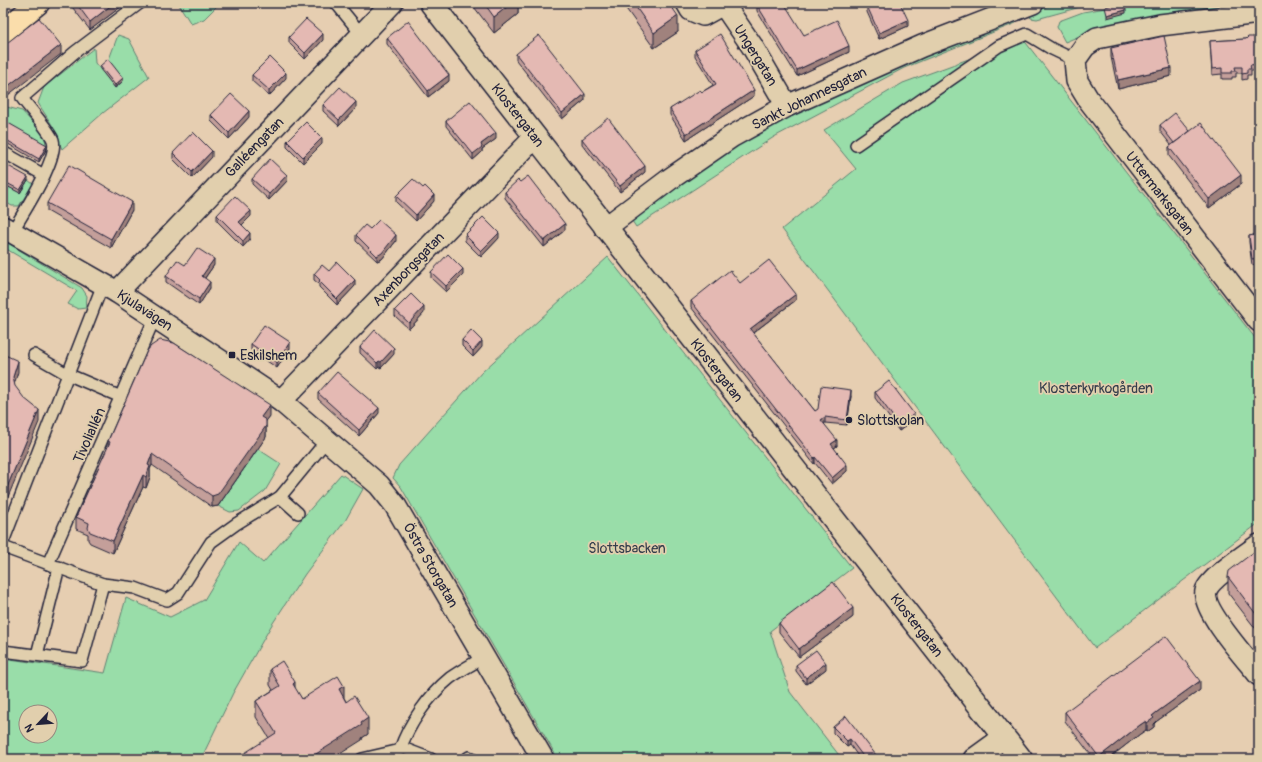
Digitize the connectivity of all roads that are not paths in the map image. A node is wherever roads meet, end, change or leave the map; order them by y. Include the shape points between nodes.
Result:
1 (22, 3) edge
2 (38, 3) edge
3 (140, 3) edge
4 (336, 3) edge
5 (392, 3) edge
6 (431, 3) edge
7 (686, 3) edge
8 (724, 4) edge
9 (1023, 4) edge
10 (1259, 13) edge
11 (3, 14) edge
12 (3, 32) edge
13 (362, 35) junction
14 (1075, 60) junction
15 (787, 106) junction
16 (534, 137) junction
17 (856, 145) dead end
18 (3, 152) edge
19 (44, 175) junction
20 (605, 228) junction
21 (8, 230) edge
22 (110, 288) junction
23 (1249, 294) edge
24 (155, 318) junction
25 (1259, 321) edge
26 (34, 355) dead end
27 (68, 374) junction
28 (122, 397) junction
29 (281, 401) junction
30 (327, 440) junction
31 (280, 497) junction
32 (298, 513) dead end
33 (3, 542) edge
34 (1259, 545) edge
35 (3, 547) edge
36 (54, 565) junction
37 (103, 584) junction
38 (3, 651) edge
39 (37, 655) junction
40 (484, 657) junction
41 (1259, 675) edge
42 (1003, 738) junction
43 (400, 750) junction
44 (362, 759) edge
45 (432, 759) edge
46 (466, 759) edge
47 (472, 759) edge
48 (543, 759) edge
49 (974, 759) edge
50 (1021, 759) edge

1 - 11 main road
2 - 12 main road
3 - 19 lane via 75,52 22,98 53,140 54,151
4 - 13 lane
5 - 13 street, Galléengatan
6 - 16 street, Klostergatan
7 - 8 street, Ungergatan via 691,10 703,15
8 - 15 street, Ungergatan
9 - 15 street, Sankt Johannesgatan
10 - 14 street via 1160,25 1097,38 1085,46
13 - 22 street, Galléengatan via 241,160
14 - 17 lane via 1028,34 999,46
14 - 23 street, Uttermarksgatan via 1077,81 1088,99
15 - 20 street, Sankt Johannesgatan via 732,137
16 - 20 street, Klostergatan
16 - 29 street, Axenborgsgatan
18 - 19 lane
19 - 21 lane
20 - 42 street, Klostergatan
21 - 22 street, Kjulavägen
22 - 24 street, Kjulavägen
22 - 27 lane
23 - 25 street, Uttermarksgatan
24 - 28 lane, Tivoliallén
24 - 29 street, Kjulavägen
26 - 27 lane
27 - 28 lane
27 - 33 lane
28 - 36 lane, Tivoliallén
29 - 30 street, Östra Storgatan
30 - 31 lane
30 - 40 street, Östra Storgatan via 379,485 396,505
31 - 32 lane
31 - 37 lane via 211,542 178,593 167,600 135,588
34 - 41 street via 1216,577 1206,590 1206,600 1212,614
35 - 36 lane
36 - 37 lane
36 - 39 lane, Tivoliallén
37 - 39 lane via 82,661
38 - 39 lane
40 - 43 lane via 450,678 406,732
40 - 48 street, Östra Storgatan
42 - 49 street
42 - 50 street, Klostergatan
43 - 44 lane
43 - 45 lane via 405,749
46 - 47 lane

